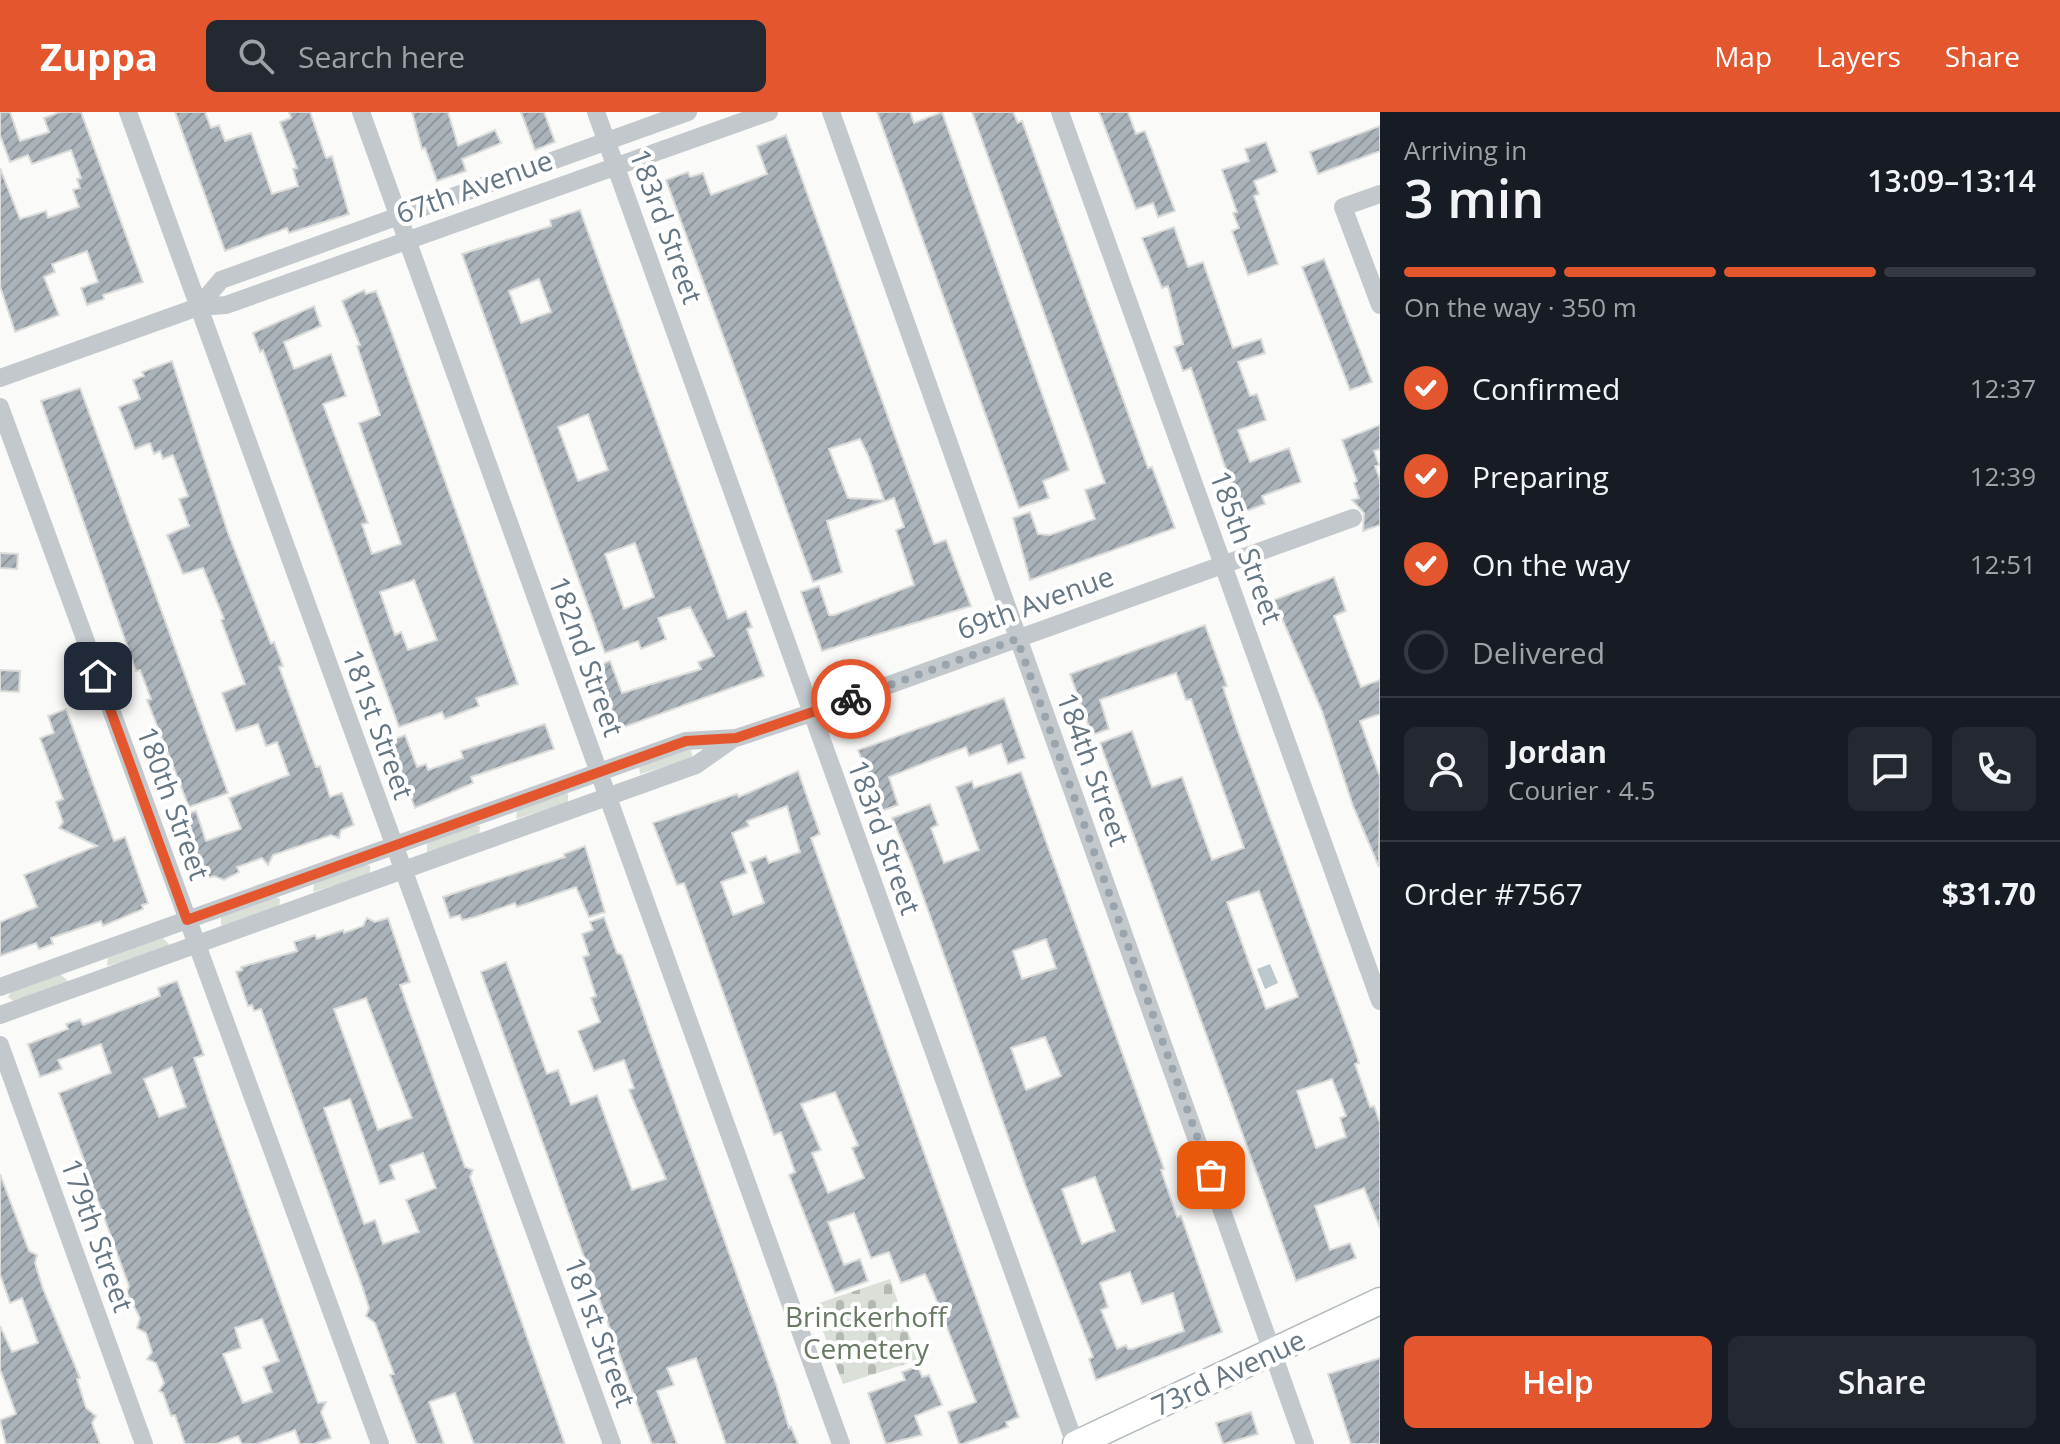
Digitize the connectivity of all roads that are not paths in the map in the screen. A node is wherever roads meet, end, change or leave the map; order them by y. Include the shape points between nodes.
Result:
1 (128, 112) edge
2 (361, 112) edge
3 (596, 112) edge
4 (688, 112) edge
5 (769, 112) edge
6 (831, 112) edge
7 (1060, 112) edge
8 (606, 140) junction
9 (615, 164) junction
10 (1380, 194) edge
11 (399, 216) junction
12 (408, 240) junction
13 (1380, 305) edge
14 (198, 307) junction
15 (0, 378) edge
16 (0, 407) edge
17 (1353, 518) dead end
18 (1223, 564) junction
19 (1017, 639) junction
20 (811, 713) junction
21 (736, 738) junction
22 (600, 774) junction
23 (609, 795) junction
24 (496, 811) junction
25 (503, 833) junction
26 (393, 848) junction
27 (401, 869) junction
28 (290, 882) junction
29 (300, 907) junction
30 (187, 920) junction
31 (196, 945) junction
32 (86, 956) junction
33 (95, 981) junction
34 (0, 987) edge
35 (1380, 1001) edge
36 (0, 1015) edge
37 (0, 1045) edge
38 (1380, 1301) edge
39 (1275, 1350) junction
40 (144, 1444) edge
41 (380, 1444) edge
42 (612, 1444) edge
43 (841, 1444) edge
44 (1076, 1444) edge
45 (1305, 1444) edge

1 - 14 street, 181st Street
2 - 11 street, 182nd Street
3 - 8 street, 183rd Street
4 - 8 street, 67th Avenue
5 - 9 street, 67th Avenue
6 - 19 street, 184th Street
7 - 18 street, 185th Street
8 - 9 street, 183rd Street
8 - 11 street, 67th Avenue
9 - 12 street, 67th Avenue
9 - 20 street, 183rd Street
10 - 13 street via 1343,207
11 - 12 street, 182nd Street
11 - 14 street, 67th Avenue via 221,280
12 - 14 street, 67th Avenue via 226,305
12 - 22 street, 182nd Street
14 - 15 street, 67th Avenue
14 - 26 street, 181st Street
16 - 30 street, 180th Street
17 - 18 street, 69th Avenue
18 - 19 street, 69th Avenue
18 - 35 street, 185th Street
19 - 20 street, 69th Avenue
19 - 39 street, 184th Street
20 - 21 street, 69th Avenue
20 - 44 street, 183rd Street
21 - 22 street, 69th Avenue via 686,741
21 - 23 street, 69th Avenue via 696,765
22 - 23 street, 182nd Street
22 - 24 street, 69th Avenue
23 - 25 street, 69th Avenue
23 - 43 street, 182nd Street
24 - 25 street
24 - 26 street, 69th Avenue
25 - 27 street, 69th Avenue
26 - 27 street, 181st Street
26 - 28 street, 69th Avenue
27 - 29 street, 69th Avenue
27 - 42 street, 181st Street
28 - 29 street
28 - 30 street, 69th Avenue
29 - 31 street, 69th Avenue
30 - 31 street, 180th Street
30 - 32 street, 69th Avenue
31 - 33 street, 69th Avenue
31 - 41 street, 180th Street
32 - 33 street
32 - 34 street, 69th Avenue
33 - 36 street, 69th Avenue
37 - 40 street, 179th Street
38 - 39 street, 73rd Avenue
39 - 44 street, 73rd Avenue
39 - 45 street, 184th Street

